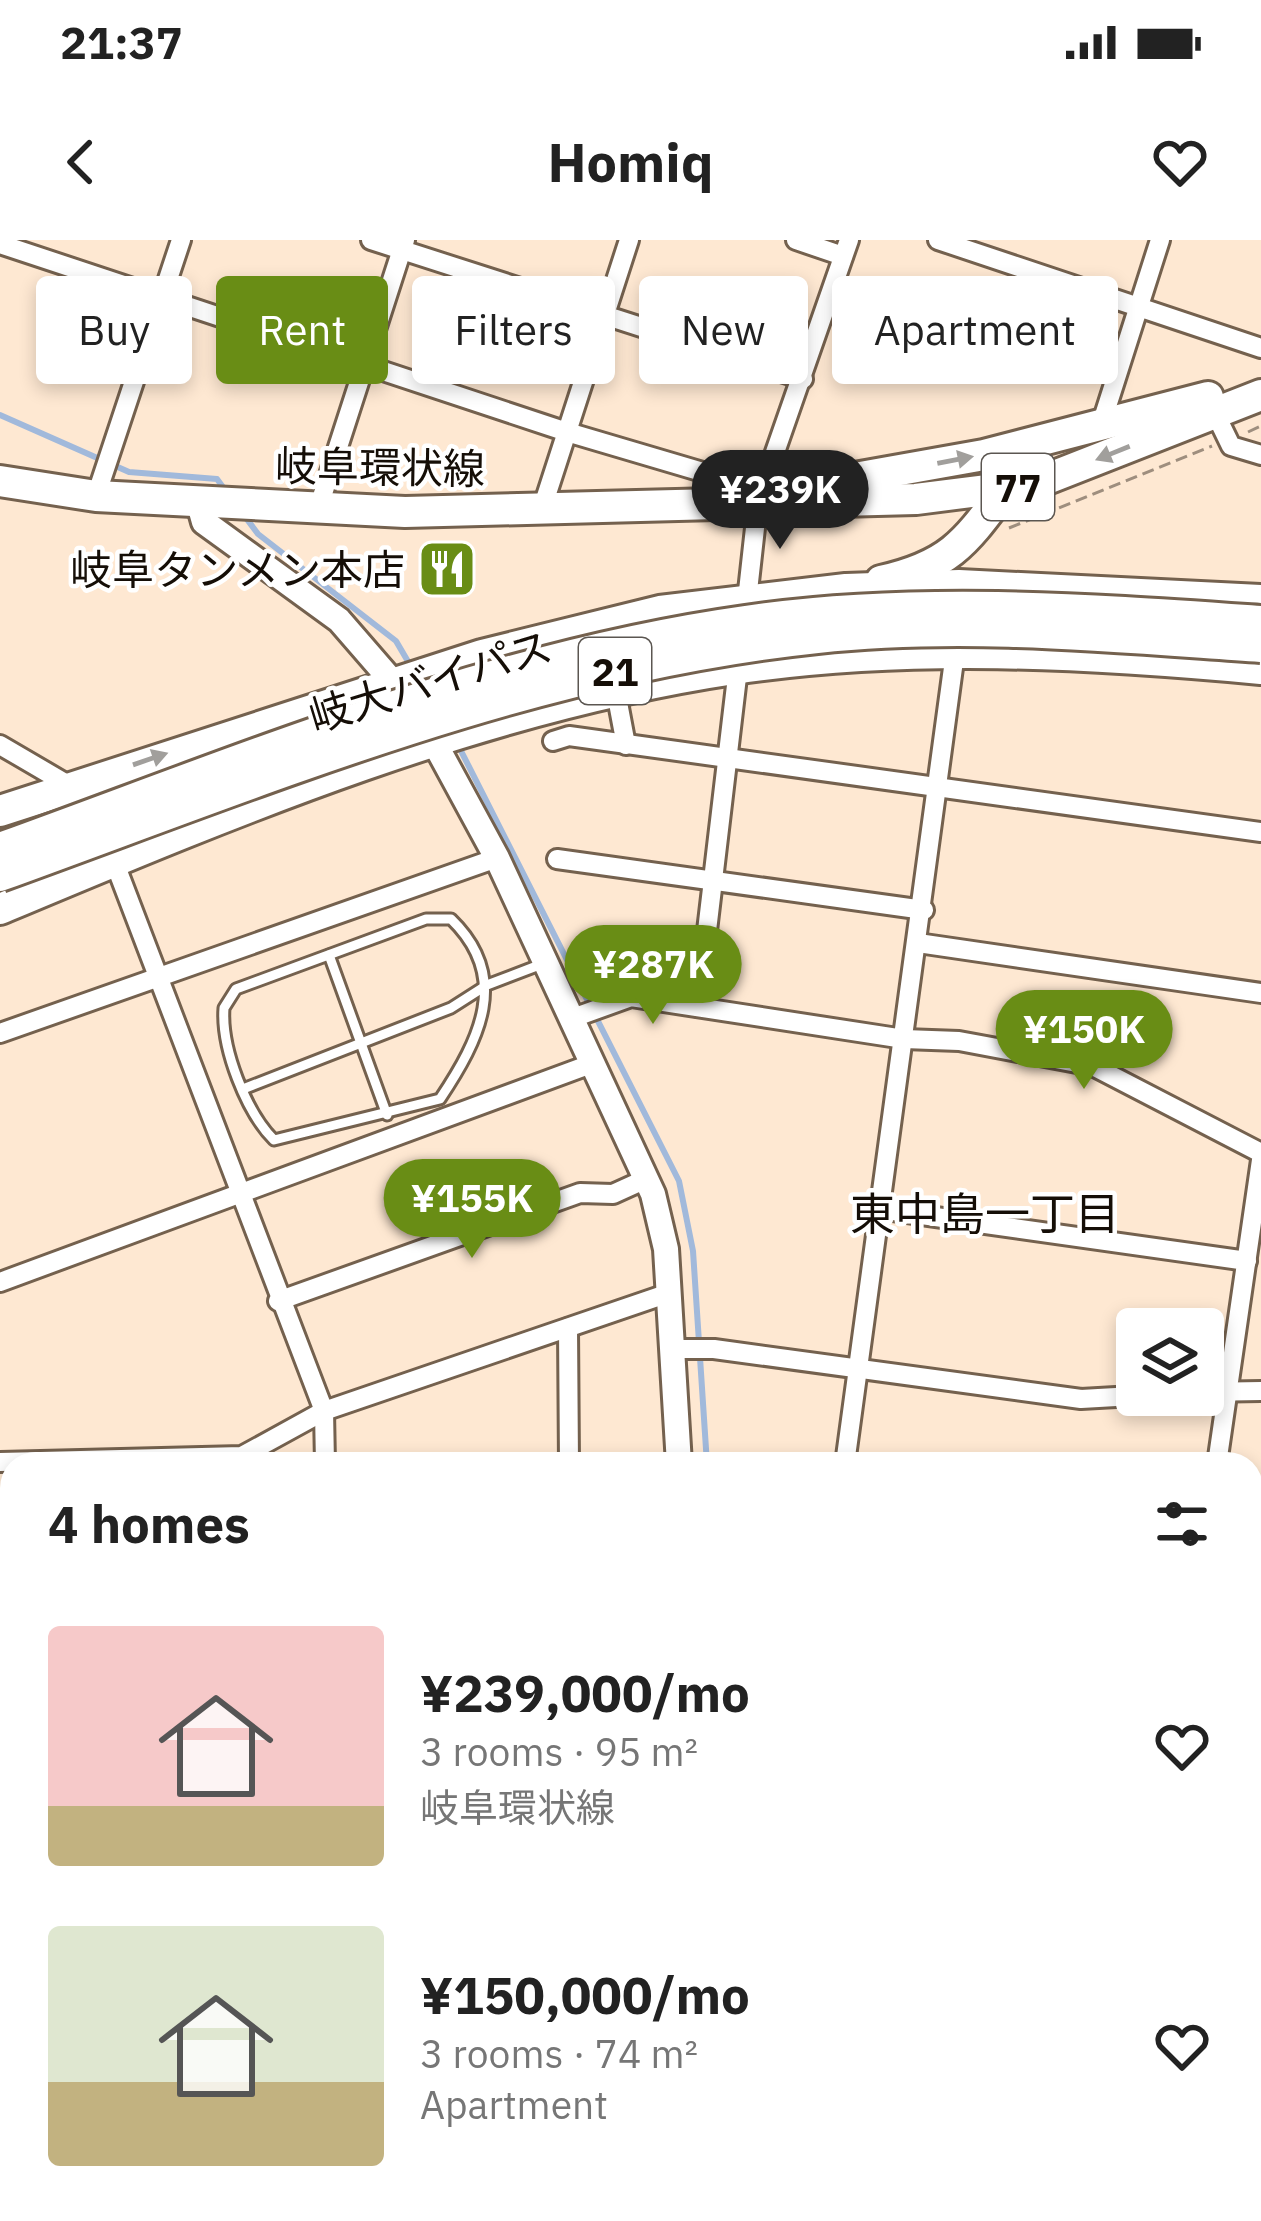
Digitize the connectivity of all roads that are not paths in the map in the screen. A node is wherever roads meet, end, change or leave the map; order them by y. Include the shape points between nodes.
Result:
1 (182, 240) edge
2 (371, 240) edge
3 (629, 240) edge
4 (796, 240) edge
5 (938, 240) edge
6 (1160, 240) edge
7 (0, 244) edge
8 (403, 245) edge
9 (846, 248) edge
10 (105, 276) edge
11 (170, 276) edge
12 (493, 276) edge
13 (615, 286) edge
14 (388, 292) edge
15 (1139, 305) junction
16 (1261, 348) edge
17 (808, 364) edge
18 (388, 371) edge
19 (1261, 382) edge
20 (134, 384) edge
21 (358, 384) edge
22 (583, 384) edge
23 (801, 384) edge
24 (1261, 395) edge
25 (1214, 411) junction
26 (1101, 425) junction
27 (567, 432) junction
28 (1065, 434) junction
29 (1261, 455) edge
30 (0, 482) edge
31 (99, 486) junction
32 (1005, 490) junction
33 (758, 501) junction
34 (224, 505) junction
35 (318, 509) junction
36 (541, 512) junction
37 (846, 589) junction
38 (747, 598) junction
39 (1261, 600) edge
40 (1261, 621) edge
41 (1261, 647) edge
42 (955, 653) junction
43 (738, 669) junction
44 (1261, 669) edge
45 (659, 682) junction
46 (616, 692) junction
47 (409, 702) junction
48 (494, 708) junction
49 (553, 741) dead end
50 (437, 742) junction
51 (0, 745) edge
52 (626, 745) junction
53 (245, 759) junction
54 (728, 760) junction
55 (70, 786) junction
56 (940, 790) junction
57 (0, 811) edge
58 (1261, 832) edge
59 (0, 834) edge
60 (116, 847) junction
61 (0, 848) edge
62 (496, 857) junction
63 (557, 859) dead end
64 (0, 880) edge
65 (714, 881) junction
66 (0, 909) edge
67 (923, 910) junction
68 (919, 943) junction
69 (329, 955) junction
70 (542, 963) junction
71 (155, 977) junction
72 (487, 985) junction
73 (1261, 993) edge
74 (698, 1007) junction
75 (576, 1017) junction
76 (0, 1033) edge
77 (904, 1040) junction
78 (364, 1045) junction
79 (591, 1064) junction
80 (243, 1089) junction
81 (387, 1115) junction
82 (1261, 1156) edge
83 (646, 1179) junction
84 (238, 1196) junction
85 (879, 1209) junction
86 (1247, 1261) junction
87 (0, 1282) edge
88 (669, 1293) junction
89 (278, 1301) junction
90 (568, 1328) junction
91 (679, 1349) junction
92 (857, 1367) junction
93 (1224, 1390) edge
94 (1228, 1390) junction
95 (1261, 1390) edge
96 (1116, 1398) edge
97 (324, 1411) junction
98 (249, 1452) edge
99 (325, 1452) edge
100 (569, 1452) edge
101 (679, 1452) edge
102 (846, 1452) edge
103 (1219, 1452) edge

1 - 11 street
2 - 8 street
3 - 13 street
4 - 9 street
5 - 15 street
6 - 15 street
7 - 10 street
8 - 12 street
8 - 14 street
9 - 17 street
15 - 16 street
15 - 26 street
18 - 27 street
19 - 26 main road, 岐阜環状線 / 77
20 - 31 street
21 - 35 street
22 - 27 street
23 - 33 street
24 - 25 main road, 岐阜環状線 / 77
25 - 29 street via 1231,446
25 -> 32 main road, 岐阜環状線 / 77
26 - 28 main road, 岐阜環状線 / 77
27 - 33 street via 734,481
27 - 36 street
28 - 32 main road via 1040,447
33 -> 28 main road, 岐阜環状線 / 77
30 - 31 main road, 岐阜環状線 / 77
31 - 34 main road, 岐阜環状線 / 77
32 - 33 main road, 岐阜環状線 / 77
32 - 37 main road via 947,558
33 - 36 main road, 岐阜環状線 / 77
33 - 38 street
34 - 35 main road, 岐阜環状線 / 77
34 - 47 street via 204,522 339,620
35 - 36 main road, 岐阜環状線 / 77
37 - 38 main road, 21
37 - 39 main road, 21 via 981,586
38 - 43 street
38 - 47 main road, 21 via 482,655
40 - 53 main road, 岐大バイパス / 21, bridge via 952,606 747,620 497,675
41 - 60 main road, 岐大バイパス / 21, bridge via 957,632 752,646 488,703
42 - 43 main road, 21
42 - 44 main road, 21
42 - 56 street
43 - 45 main road, 21
43 - 54 street
45 - 46 main road, 21
45 - 48 main road via 621,661
46 - 48 main road, 21
46 - 52 street
47 - 48 main road
47 - 50 street
55 -> 47 main road, 21 via 212,739
48 - 50 main road, 21
49 - 52 street
50 - 60 main road, 21
50 - 62 street
51 - 55 street
52 - 54 street
53 - 59 main road, 21, bridge
53 - 61 main road, 岐大バイパス / 21, bridge
54 - 56 street
54 - 65 street
55 - 57 main road, 21
56 - 58 street
56 - 67 street
60 - 64 main road, 岐大バイパス / 21, bridge
60 - 66 main road, 21
60 - 71 street
62 - 70 street
62 - 71 street
63 - 65 street
65 - 67 street
65 - 74 street
67 - 68 street
68 - 73 street
68 - 77 street
69 - 72 lane via 426,919 451,919 473,940
69 - 78 lane
69 - 80 lane via 236,989 223,1022
70 - 72 lane
70 - 75 street
71 - 76 street
71 - 84 street
72 - 78 lane
72 - 81 lane via 473,1037 440,1099
74 - 75 street via 631,997
74 - 77 street
75 - 79 street
77 - 82 street via 958,1041 1093,1066
77 - 85 street
78 - 80 lane
78 - 81 lane
79 - 83 street
79 - 84 street
80 - 81 lane via 274,1140
82 - 86 street
83 - 88 street via 662,1221
83 - 89 street via 614,1194 580,1193
84 - 87 street
84 - 89 street
85 - 86 street
85 - 92 street
86 - 94 street
88 - 90 street
88 - 91 street
89 - 97 street
90 - 97 street
90 - 100 street
91 - 92 street
91 - 101 street
92 - 96 street via 1081,1400
92 - 102 street
93 - 94 street
94 - 95 street
94 - 103 street
97 - 98 street
97 - 99 street

